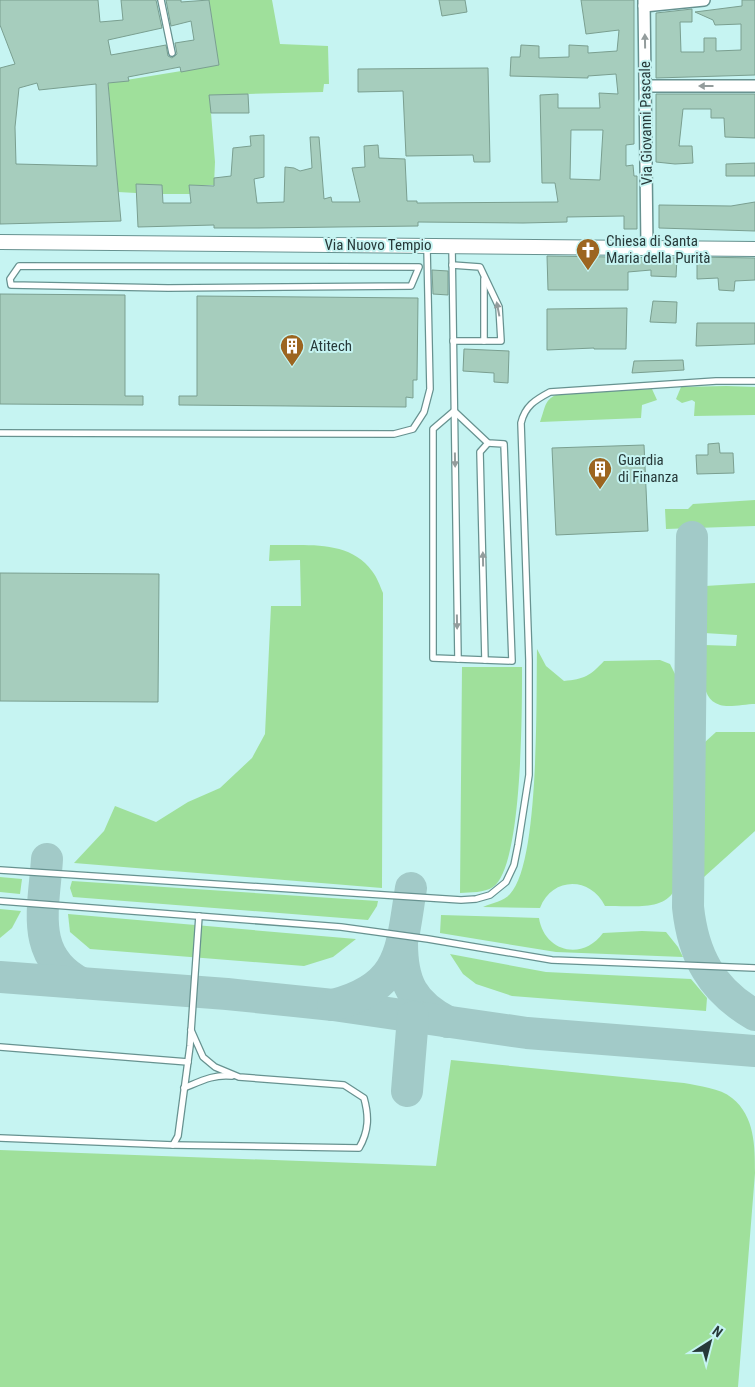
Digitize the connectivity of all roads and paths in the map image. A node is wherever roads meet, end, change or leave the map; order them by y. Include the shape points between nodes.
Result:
1 (161, 0) edge
2 (704, 0) edge
3 (644, 3) edge
4 (172, 53) dead end
5 (646, 86) junction
6 (755, 86) edge
7 (0, 242) edge
8 (452, 245) junction
9 (647, 247) junction
10 (755, 249) edge
11 (428, 252) junction
12 (452, 266) junction
13 (419, 267) junction
14 (484, 276) junction
15 (453, 341) junction
16 (484, 341) junction
17 (755, 381) edge
18 (454, 411) junction
19 (0, 433) edge
20 (488, 443) junction
21 (458, 659) junction
22 (485, 660) junction
23 (0, 870) edge
24 (0, 901) edge
25 (200, 916) junction
26 (755, 968) edge
27 (191, 1030) junction
28 (0, 1047) edge
29 (188, 1062) junction
30 (239, 1076) junction
31 (184, 1088) junction
32 (0, 1138) edge
33 (173, 1145) junction

1 - 4 lane
2 - 3 street
5 -> 3 street, Via Giovanni Pascale
6 -> 5 street
5 - 9 street, Via Giovanni Pascale
7 - 11 street, Via Nuovo Tempio
8 - 9 street, Via Nuovo Tempio
8 - 11 street, Via Nuovo Tempio
8 - 12 lane
9 - 10 street, Via Nuovo Tempio
11 - 13 lane
11 - 19 lane via 430,388 424,412 413,429 394,434
12 - 14 lane via 480,267
12 - 15 lane
13 - 13 lane via 19,266 10,278 11,285 21,286 411,286
14 - 16 lane
16 -> 14 lane via 500,341 499,307
15 - 16 lane
15 - 18 lane
17 - 23 lane via 550,392 532,402 523,412 529,775 514,865 506,882 490,895 461,900
18 - 20 lane
18 -> 21 lane
18 - 21 lane via 433,429 433,658
22 -> 20 lane via 480,452
20 - 22 lane via 504,444 512,661
21 - 22 lane
24 - 25 lane
25 - 26 lane via 369,930 552,960
25 - 27 lane
27 - 29 lane
27 - 30 lane via 203,1058 214,1067
28 - 29 lane
29 - 31 lane
30 - 31 lane via 221,1075
30 - 33 lane via 344,1085 364,1098 368,1112 366,1136 359,1148
31 - 33 lane via 178,1136
32 - 33 lane

